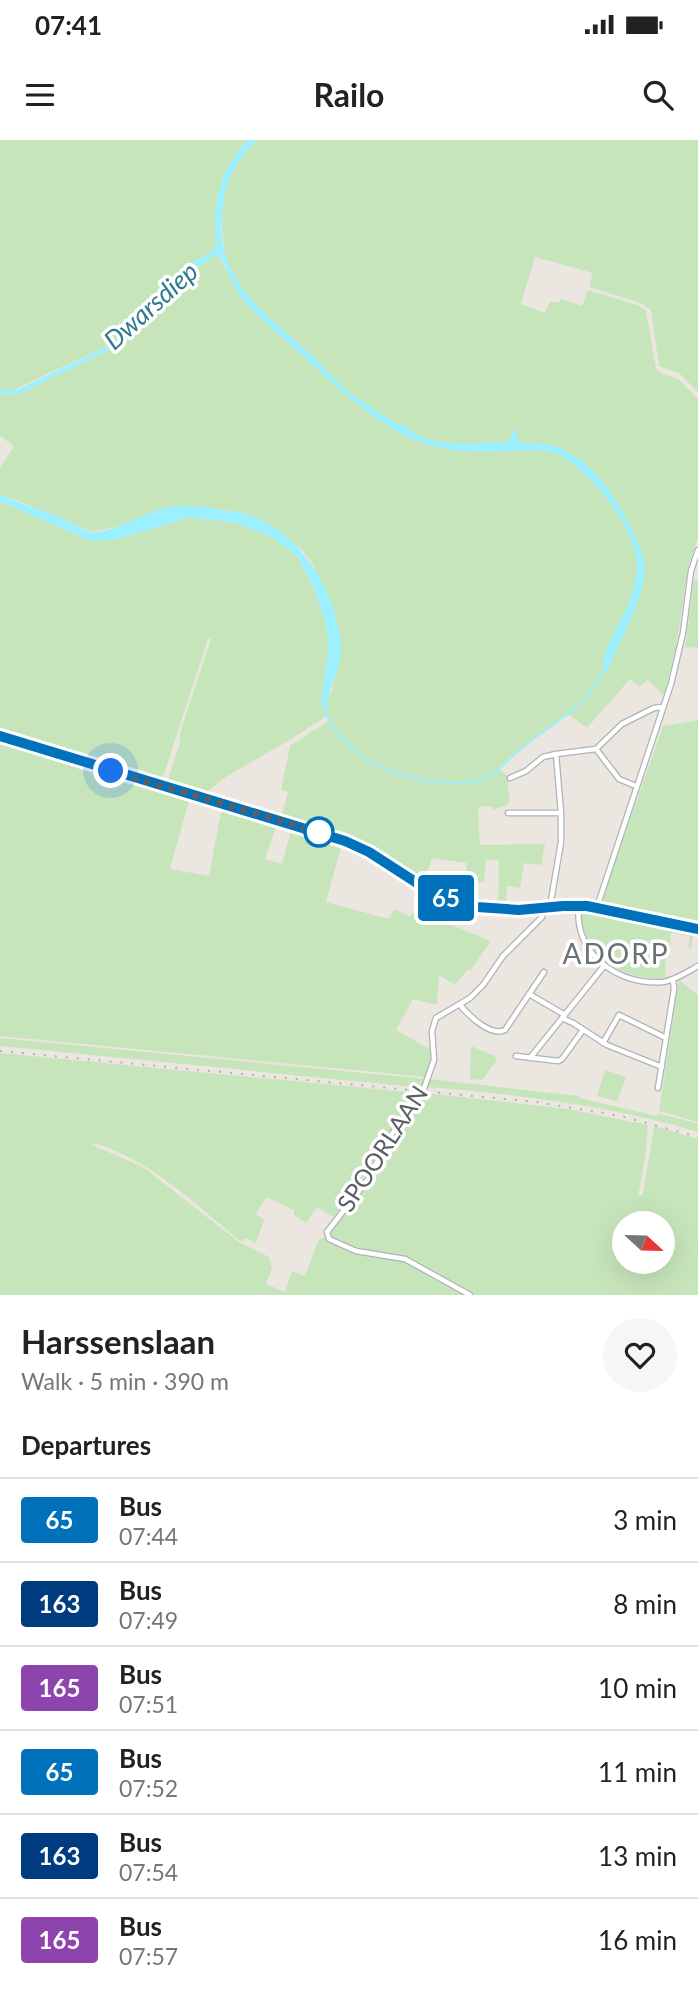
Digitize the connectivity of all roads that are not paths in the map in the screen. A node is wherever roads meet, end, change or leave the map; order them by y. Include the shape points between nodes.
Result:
1 (698, 550) edge
2 (662, 707) junction
3 (0, 736) edge
4 (596, 749) junction
5 (556, 754) junction
6 (510, 778) dead end
7 (636, 786) junction
8 (508, 813) dead end
9 (561, 813) junction
10 (579, 906) junction
11 (546, 908) junction
12 (597, 908) junction
13 (698, 929) edge
14 (604, 966) junction
15 (698, 966) edge
16 (544, 972) dead end
17 (673, 980) junction
18 (529, 994) junction
19 (460, 1005) junction
20 (563, 1017) junction
21 (583, 1030) junction
22 (666, 1038) junction
23 (603, 1043) junction
24 (516, 1056) dead end
25 (530, 1058) junction
26 (662, 1067) junction
27 (658, 1088) dead end
28 (470, 1295) edge

1 - 2 street via 679,650
2 - 4 street via 622,724
2 - 7 street
3 - 11 main road via 345,841 434,894 458,903 501,910
4 - 5 street
4 - 7 street via 619,779
5 - 6 street
5 - 9 street
7 - 12 street
8 - 9 street
9 - 11 street via 560,845
10 - 11 main road
10 - 12 main road
10 - 14 street via 582,936
11 - 19 street, SPOORLAAN via 483,985
12 - 13 main road
14 - 17 street via 636,979
14 - 20 street
15 - 17 street
16 - 18 street
17 - 22 street
18 - 19 street via 505,1030 496,1033
18 - 20 street
19 - 28 street, SPOORLAAN via 435,1020 434,1060 423,1091 389,1138 369,1178 327,1233 329,1239 348,1249 405,1259
20 - 21 street
20 - 25 street
21 - 23 street
21 - 25 street via 562,1059
22 - 23 street via 619,1015
22 - 26 street
23 - 26 street
24 - 25 street
26 - 27 street

